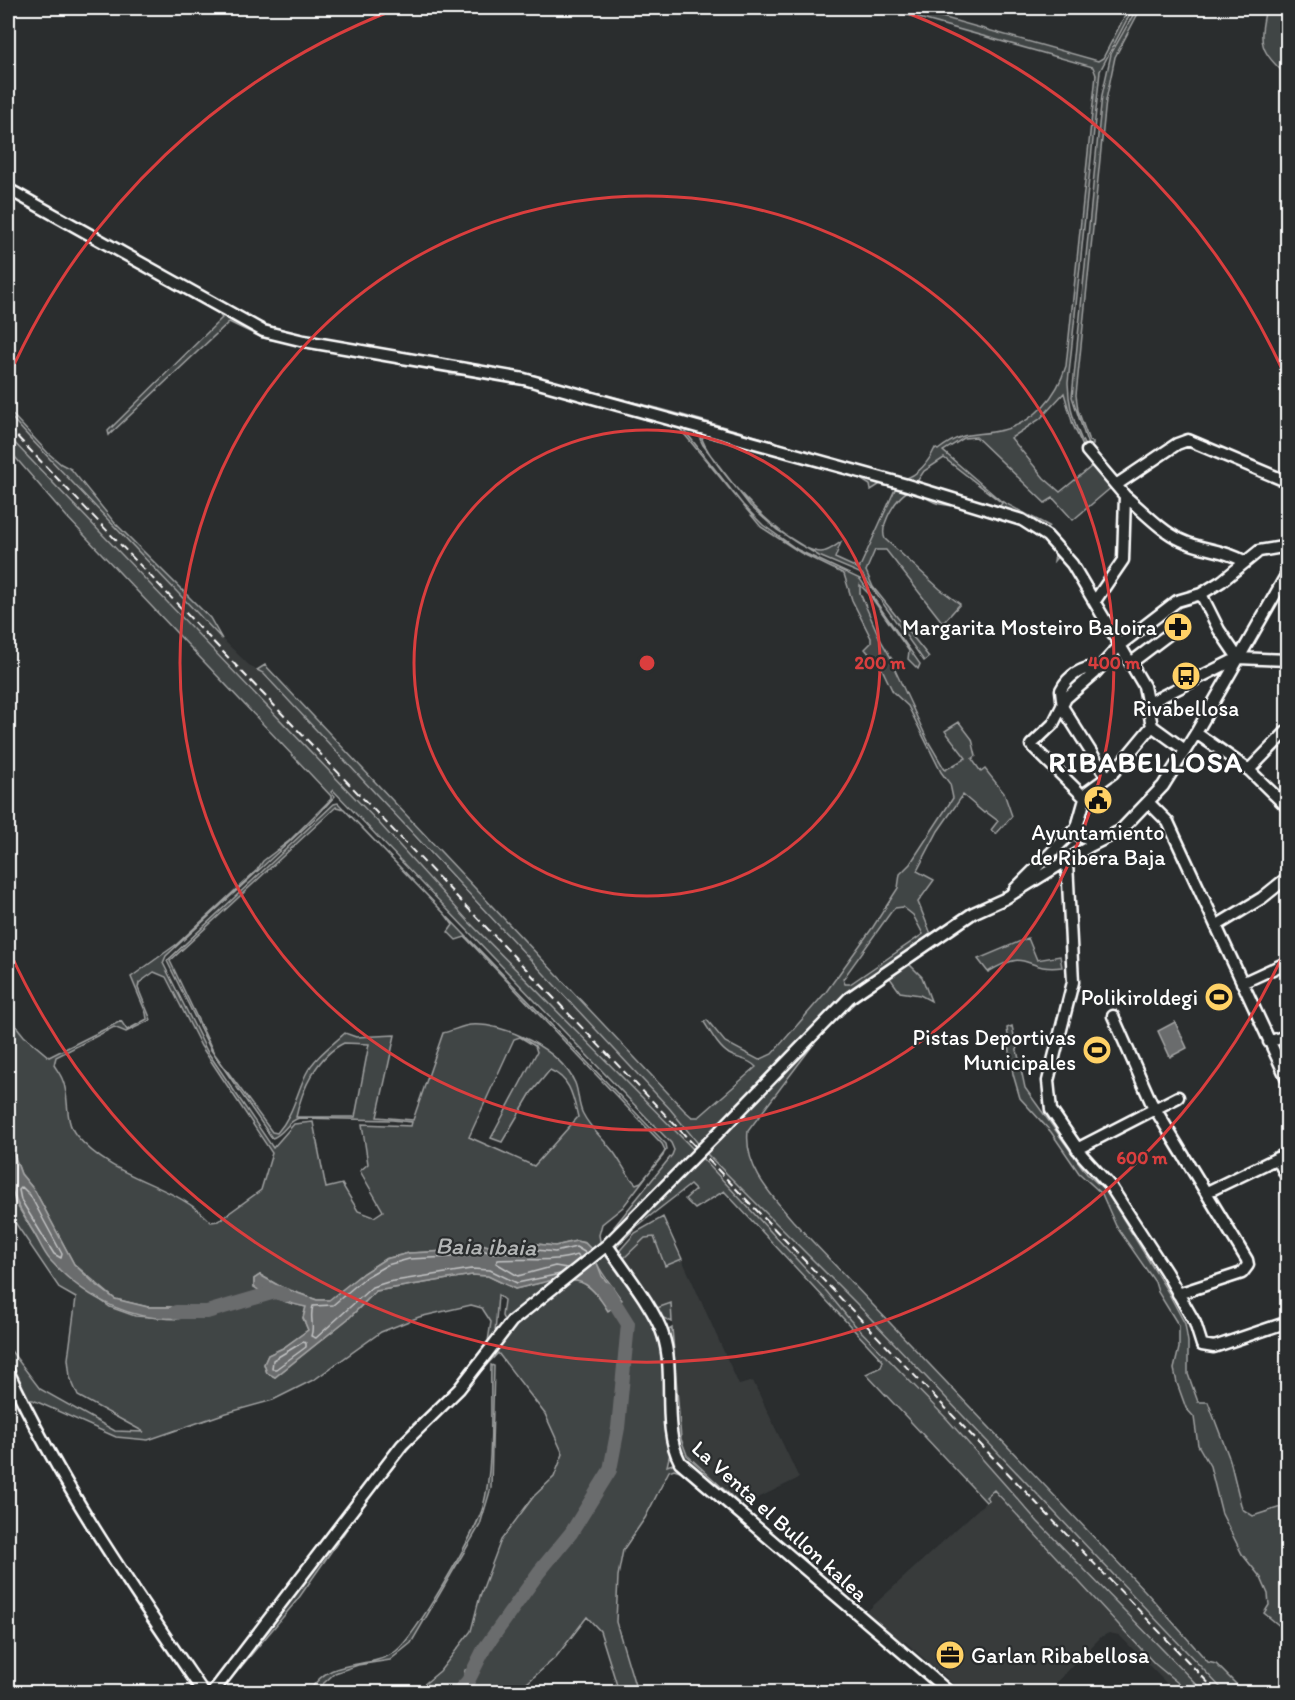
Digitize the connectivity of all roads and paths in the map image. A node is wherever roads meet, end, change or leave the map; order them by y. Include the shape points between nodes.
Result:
1 (8, 189) edge
2 (1087, 451) dead end
3 (1287, 482) edge
4 (1116, 485) junction
5 (1125, 496) junction
6 (1287, 546) edge
7 (1244, 561) junction
8 (1287, 572) edge
9 (1201, 594) junction
10 (1095, 601) junction
11 (1173, 631) dead end
12 (1121, 644) junction
13 (1238, 658) junction
14 (1287, 660) edge
15 (1132, 662) junction
16 (1149, 703) junction
17 (1063, 708) junction
18 (1152, 726) junction
19 (1287, 730) edge
20 (1196, 733) junction
21 (1185, 750) junction
22 (1249, 770) junction
23 (1106, 776) junction
24 (1084, 797) junction
25 (1148, 802) junction
26 (1287, 808) edge
27 (1077, 827) junction
28 (1095, 843) junction
29 (1067, 862) junction
30 (1287, 877) edge
31 (1004, 899) junction
32 (1216, 926) junction
33 (1287, 962) edge
34 (1242, 983) junction
35 (1113, 1016) dead end
36 (1287, 1035) edge
37 (1269, 1042) junction
38 (1287, 1081) edge
39 (1178, 1097) dead end
40 (1156, 1108) junction
41 (1077, 1149) junction
42 (1282, 1155) edge
43 (1287, 1179) edge
44 (1207, 1192) junction
45 (607, 1245) junction
46 (1178, 1294) junction
47 (1287, 1322) edge
48 (8, 1371) edge
49 (203, 1692) edge
50 (213, 1692) edge
51 (949, 1692) edge

1 - 10 street via 264,331 524,380 1008,514 1034,526 1060,549
2 - 4 street
3 - 4 street via 1188,440
4 - 5 street
5 - 7 street via 1177,538 1200,548 1216,548
5 - 10 street via 1124,560
6 - 7 street via 1266,548
7 - 9 street
8 - 13 street
9 - 12 street via 1176,601
9 - 13 street
10 - 12 street
11 - 15 street
12 - 15 street
12 - 17 street via 1066,698
13 - 14 street
13 - 16 street
13 - 20 street
15 - 16 street
16 - 18 street
17 - 23 street
17 - 24 street via 1031,745
18 - 21 street
18 - 23 street via 1113,773
19 - 22 street
20 - 21 street
20 - 22 street
21 - 25 street
22 - 26 street
23 - 24 street
24 - 27 street
25 - 28 street via 1120,831
25 - 32 street via 1168,822
27 - 28 street via 1080,837
27 - 31 street
28 - 29 street
29 - 31 street
29 - 41 street via 1073,982 1048,1081 1055,1117
30 - 32 street via 1262,898
31 - 45 street, bridge via 973,913 839,1006
32 - 34 street
33 - 34 street
34 - 37 street
35 - 40 street
36 - 37 street
37 - 38 street
39 - 40 street
40 - 41 street
40 - 44 street
41 - 46 street via 1111,1187
42 - 43 street
42 - 44 street
44 - 46 street via 1246,1255 1248,1265 1242,1273
45 - 50 street via 512,1322 459,1389 402,1445
45 - 51 street, La Venta el Bullon kalea via 663,1334 675,1453 680,1462
46 - 47 street via 1195,1323 1202,1346 1214,1347
48 - 49 street via 71,1494

